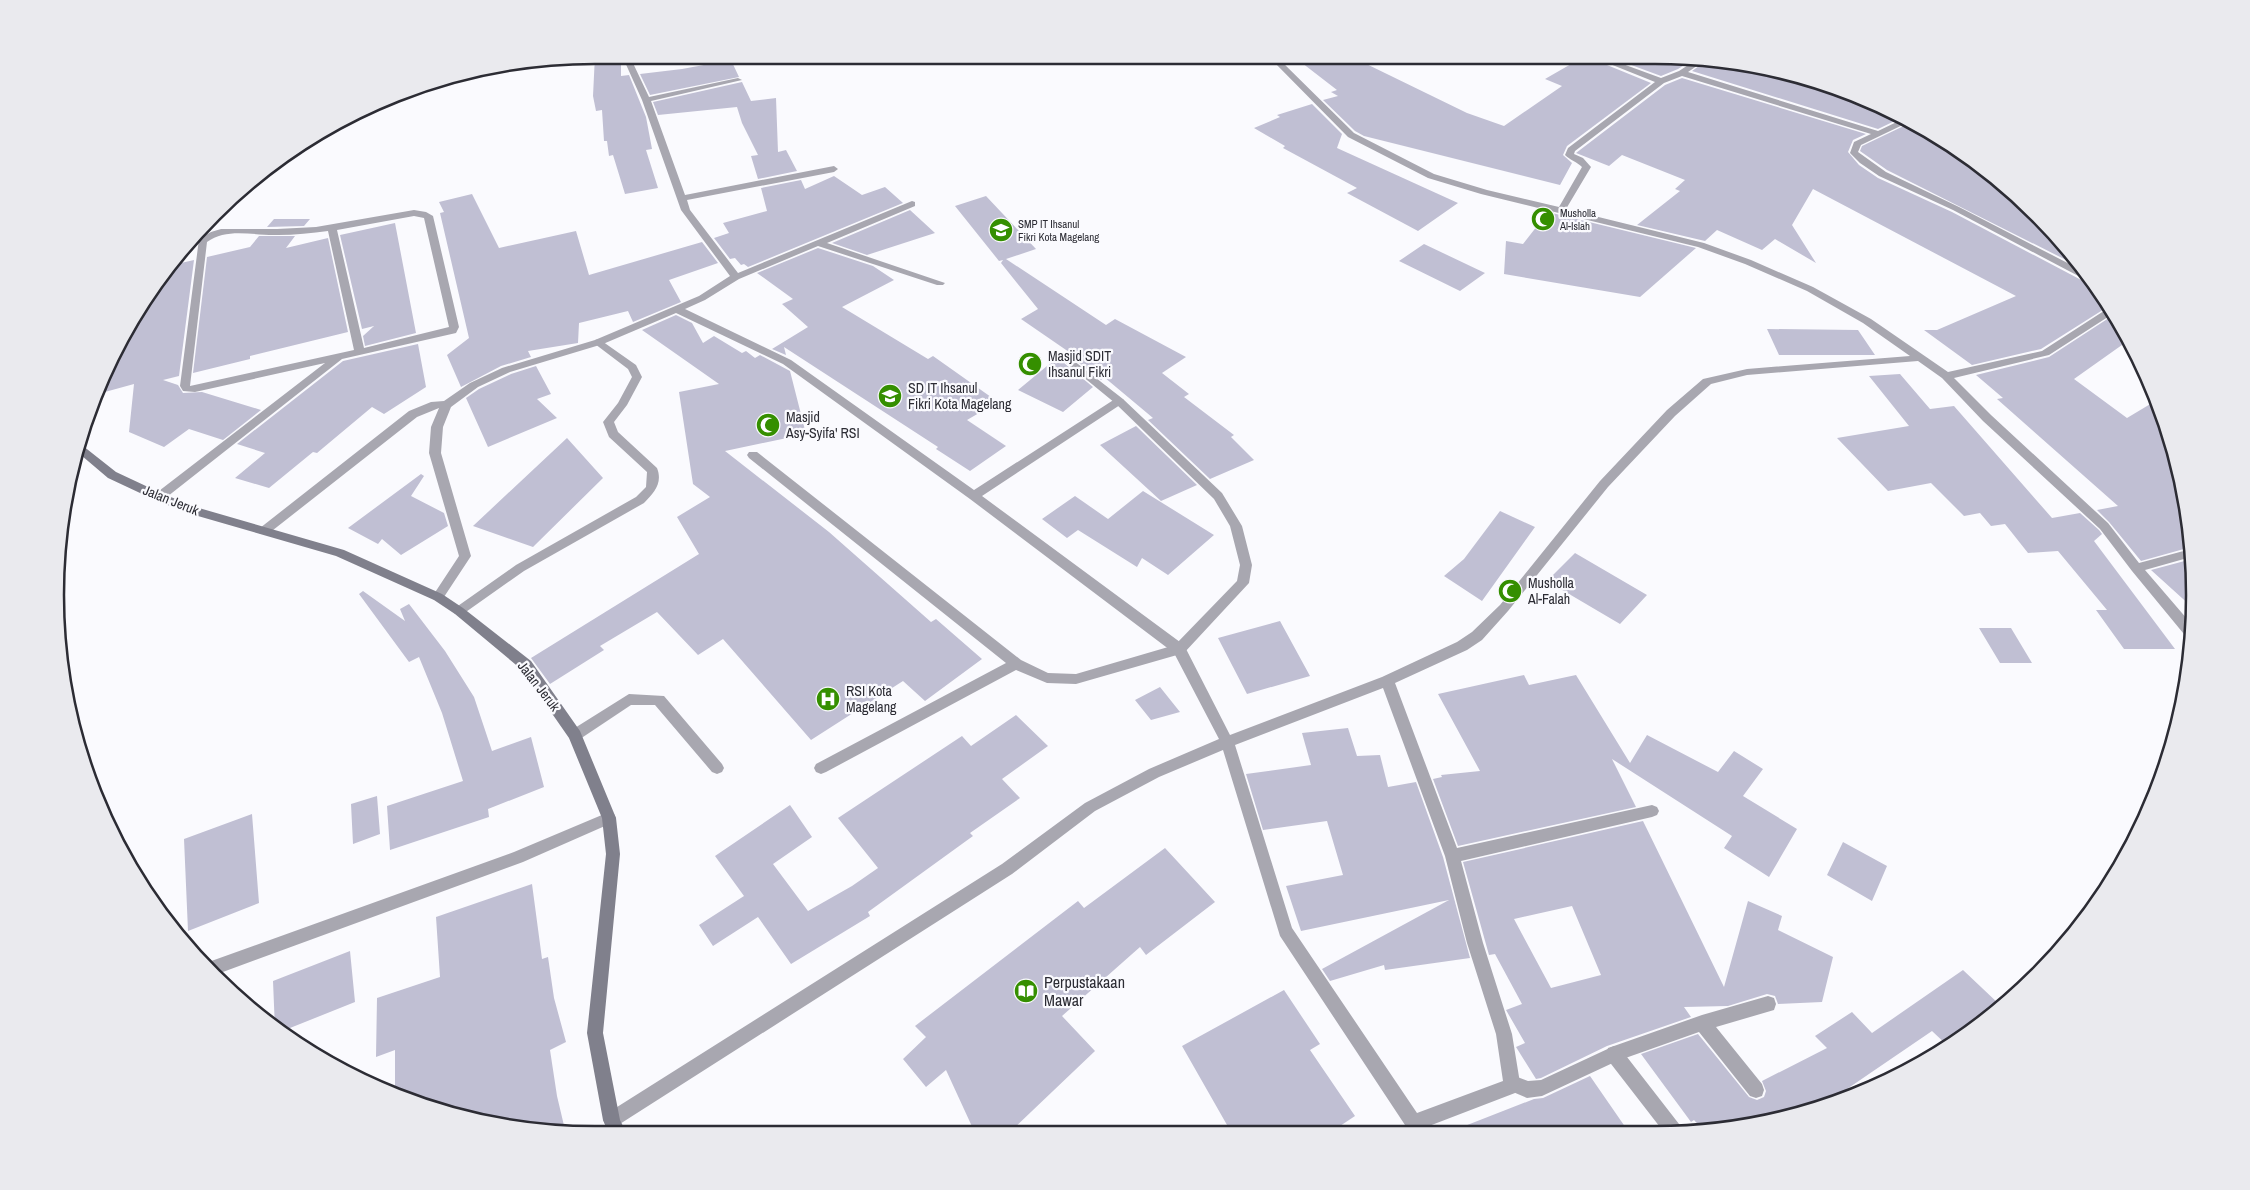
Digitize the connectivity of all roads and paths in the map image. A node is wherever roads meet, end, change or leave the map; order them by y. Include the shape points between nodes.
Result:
1 (630, 64) edge
2 (1280, 64) edge
3 (1615, 64) edge
4 (1693, 65) edge
5 (1682, 73) junction
6 (738, 80) dead end
7 (1661, 81) junction
8 (646, 100) junction
9 (1900, 124) edge
10 (1878, 134) junction
11 (834, 169) dead end
12 (681, 198) junction
13 (912, 204) dead end
14 (1561, 211) junction
15 (332, 227) junction
16 (818, 243) junction
17 (2075, 271) edge
18 (736, 277) junction
19 (940, 283) dead end
20 (677, 309) junction
21 (2106, 314) edge
22 (599, 342) junction
23 (360, 352) junction
24 (340, 357) junction
25 (1921, 358) junction
26 (1069, 360) dead end
27 (1946, 376) junction
28 (1119, 401) junction
29 (446, 405) junction
30 (84, 451) edge
31 (753, 455) dead end
32 (159, 496) junction
33 (974, 496) junction
34 (264, 531) junction
35 (2184, 554) edge
36 (2136, 568) junction
37 (438, 597) junction
38 (459, 611) junction
39 (2185, 627) edge
40 (1179, 649) junction
41 (1016, 664) junction
42 (1387, 681) junction
43 (575, 735) junction
44 (1227, 742) junction
45 (717, 768) dead end
46 (821, 768) dead end
47 (1652, 811) dead end
48 (609, 818) junction
49 (1452, 856) junction
50 (215, 967) edge
51 (1768, 1004) dead end
52 (1702, 1023) junction
53 (1614, 1054) junction
54 (1512, 1083) junction
55 (1756, 1090) dead end
56 (615, 1126) edge
57 (617, 1126) edge
58 (1670, 1126) edge

1 - 8 street
2 - 14 street via 1363,142 1431,176
3 - 7 street
4 - 5 street
5 - 7 street
5 - 10 street
6 - 8 street
7 - 14 street via 1571,150 1569,154 1587,167
8 - 12 street
9 - 10 street
10 - 17 street via 1857,144 1854,154 1863,163
11 - 12 street
12 - 18 street via 686,210
13 - 16 street
14 - 25 street via 1701,245 1748,262 1810,289 1867,321
15 - 23 street
15 - 23 street via 414,213 428,216 454,327 445,334
15 - 24 street via 274,233 221,231 202,240 185,386 195,389
16 - 18 street
16 - 19 street
18 - 20 street
20 - 22 street
20 - 33 street via 787,362
21 - 27 street via 2045,353
22 - 29 street via 506,370 474,385
22 - 38 street via 632,367 637,377 622,405 608,422 613,434 653,471 652,488 640,500 520,568
23 - 24 street
24 - 32 street
25 - 27 street
25 - 42 street via 1747,372 1707,381 1671,413 1604,484 1504,608 1477,636
26 - 28 street
27 - 36 street via 2104,526
28 - 33 street
28 - 40 street via 1218,496 1236,526 1242,546 1246,565 1243,583
29 - 34 street via 435,404 413,414
29 - 37 street via 437,427 435,453 465,556
30 - 32 main road, Jalan Jeruk via 112,475
31 - 41 street
32 - 34 main road, Jalan Jeruk
33 - 40 street
34 - 37 main road, Jalan Jeruk via 340,553
35 - 36 street
36 - 39 street
37 - 38 main road, Jalan Jeruk
38 - 43 main road, Jalan Jeruk via 526,665
40 - 41 street via 1076,679 1046,678
40 - 44 street
41 - 46 street
42 - 44 street
42 - 49 street
43 - 45 street via 629,699 659,700
43 - 48 main road, Jalan Jeruk
44 - 54 street via 1285,931 1411,1119 1416,1122 1422,1120 1509,1087
44 - 57 street via 1154,772 1090,807 1007,869
47 - 49 street
48 - 50 street via 518,857
48 - 56 main road, Jalan Jeruk via 613,854 595,1033
49 - 54 street via 1474,943 1504,1034
51 - 52 street
52 - 53 street
52 - 55 street
53 - 54 street via 1542,1088 1527,1090
53 - 58 street

